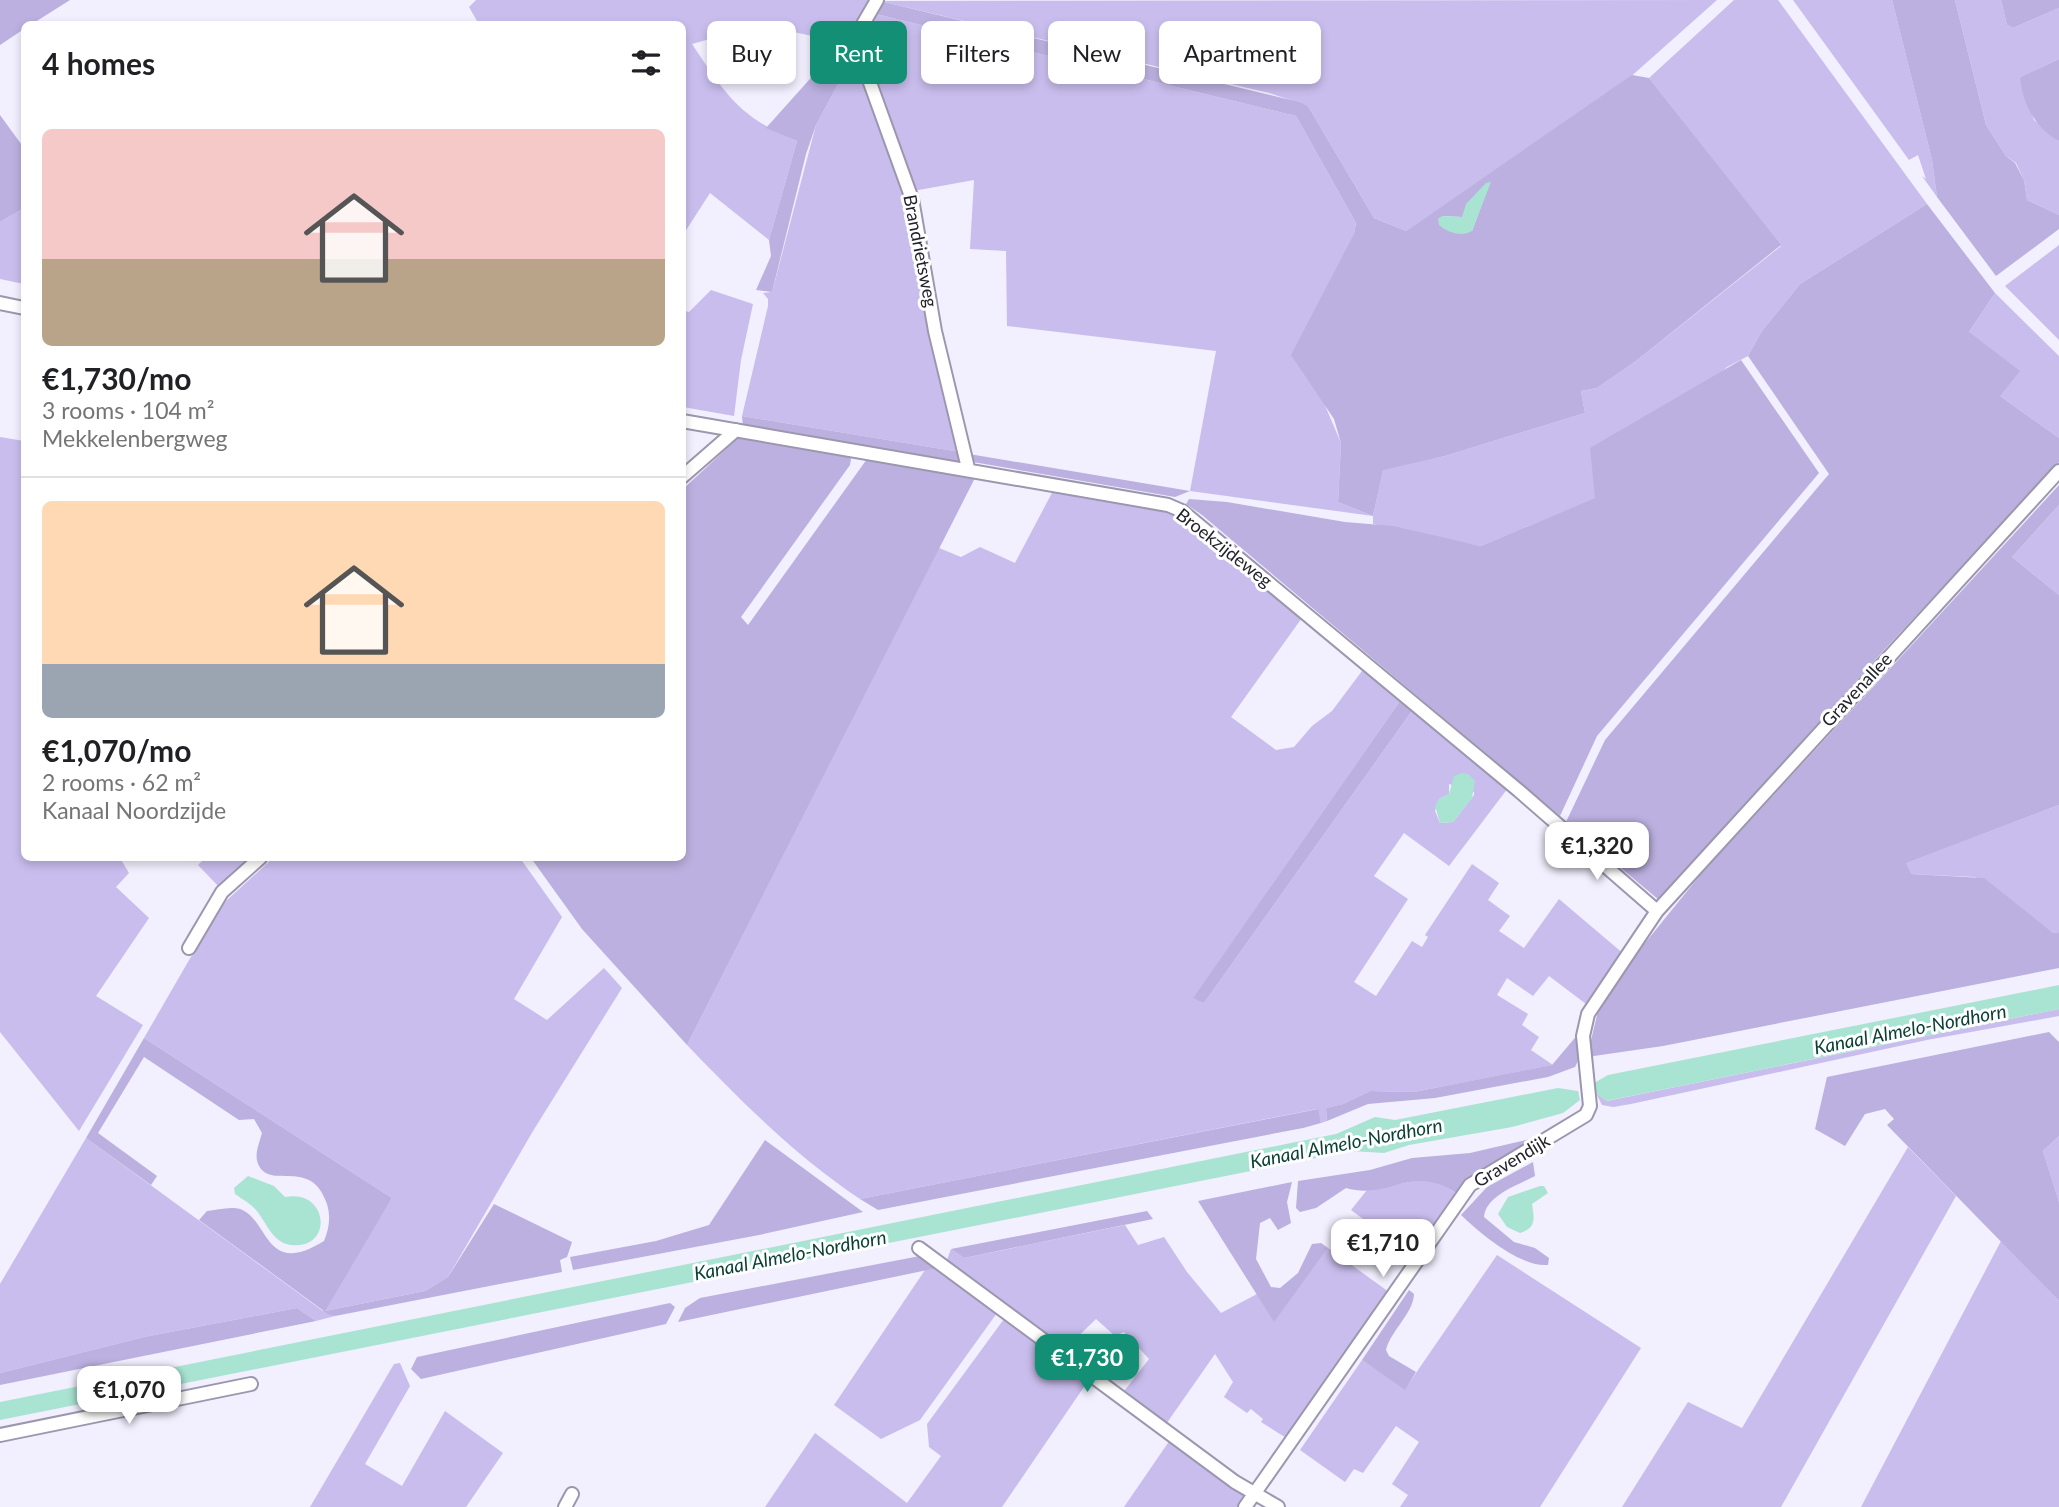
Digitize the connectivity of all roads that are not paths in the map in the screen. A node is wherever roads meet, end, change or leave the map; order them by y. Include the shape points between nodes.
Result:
1 (877, 0) edge
2 (0, 303) edge
3 (21, 307) edge
4 (686, 422) edge
5 (736, 430) junction
6 (968, 468) junction
7 (2059, 471) edge
8 (686, 474) edge
9 (257, 861) edge
10 (1657, 911) junction
11 (189, 948) dead end
12 (919, 1248) dead end
13 (251, 1384) dead end
14 (0, 1435) edge
15 (572, 1494) dead end
16 (1255, 1494) junction
17 (565, 1507) edge
18 (1245, 1507) edge
19 (1278, 1507) edge

1 - 6 street, Brandrietsweg via 859,30 859,55 912,199 935,331
2 - 3 street
4 - 5 street, Broekzijdeweg
5 - 6 street, Broekzijdeweg
5 - 8 street
6 - 10 street, Broekzijdeweg via 1182,511
7 - 10 street, Gravenallee
9 - 11 street via 222,892
10 - 16 street, Gravendijk via 1588,1014 1583,1036 1590,1106 1586,1115 1482,1176 1462,1195
12 - 16 street
13 - 14 street
15 - 17 street
16 - 18 street, Gravendijk
16 - 19 street

